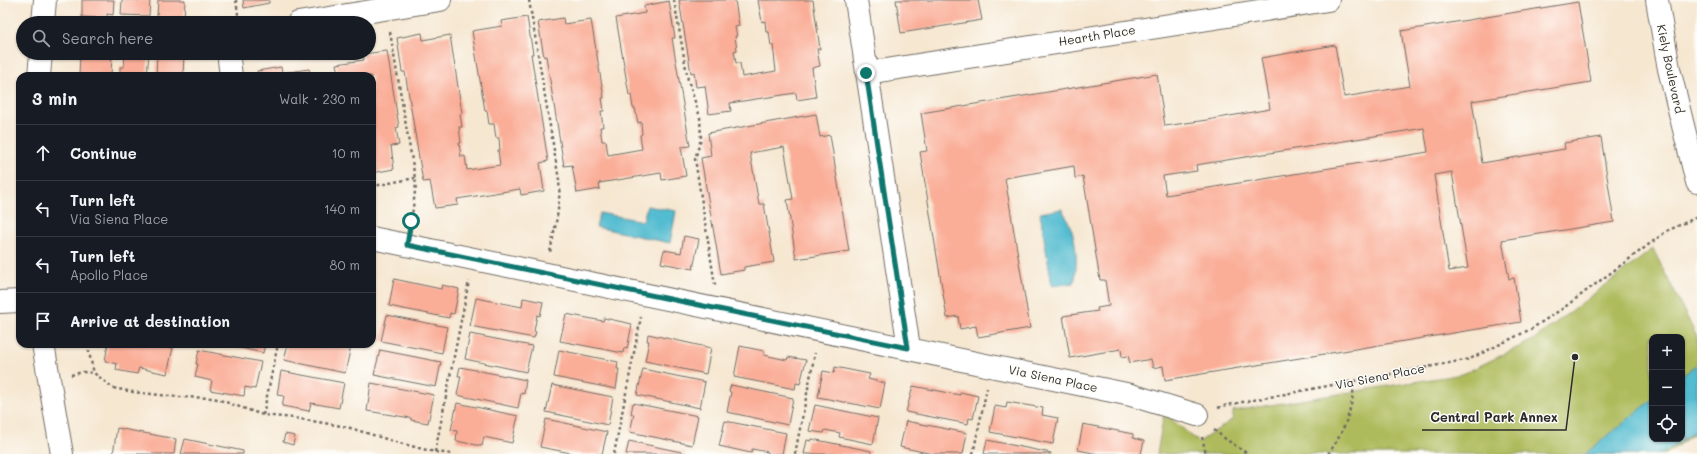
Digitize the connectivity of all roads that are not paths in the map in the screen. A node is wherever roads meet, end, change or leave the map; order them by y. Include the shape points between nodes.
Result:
1 (45, 0) edge
2 (440, 0) edge
3 (856, 0) edge
4 (1328, 0) edge
5 (1657, 0) edge
6 (44, 16) edge
7 (342, 16) edge
8 (40, 60) edge
9 (229, 60) edge
10 (39, 72) edge
11 (230, 72) edge
12 (866, 73) junction
13 (1697, 182) edge
14 (376, 239) edge
15 (16, 301) edge
16 (0, 302) edge
17 (44, 348) edge
18 (908, 348) junction
19 (1197, 415) road end
20 (62, 454) edge

1 - 6 street
2 - 7 street
3 - 12 street
4 - 12 street, Hearth Place
5 - 13 street, Kiely Boulevard via 1669,69
8 - 10 street
9 - 11 street
12 - 18 street
14 - 18 street, Via Siena Place
15 - 16 street
17 - 20 street
18 - 19 street, Via Siena Place via 1131,394

